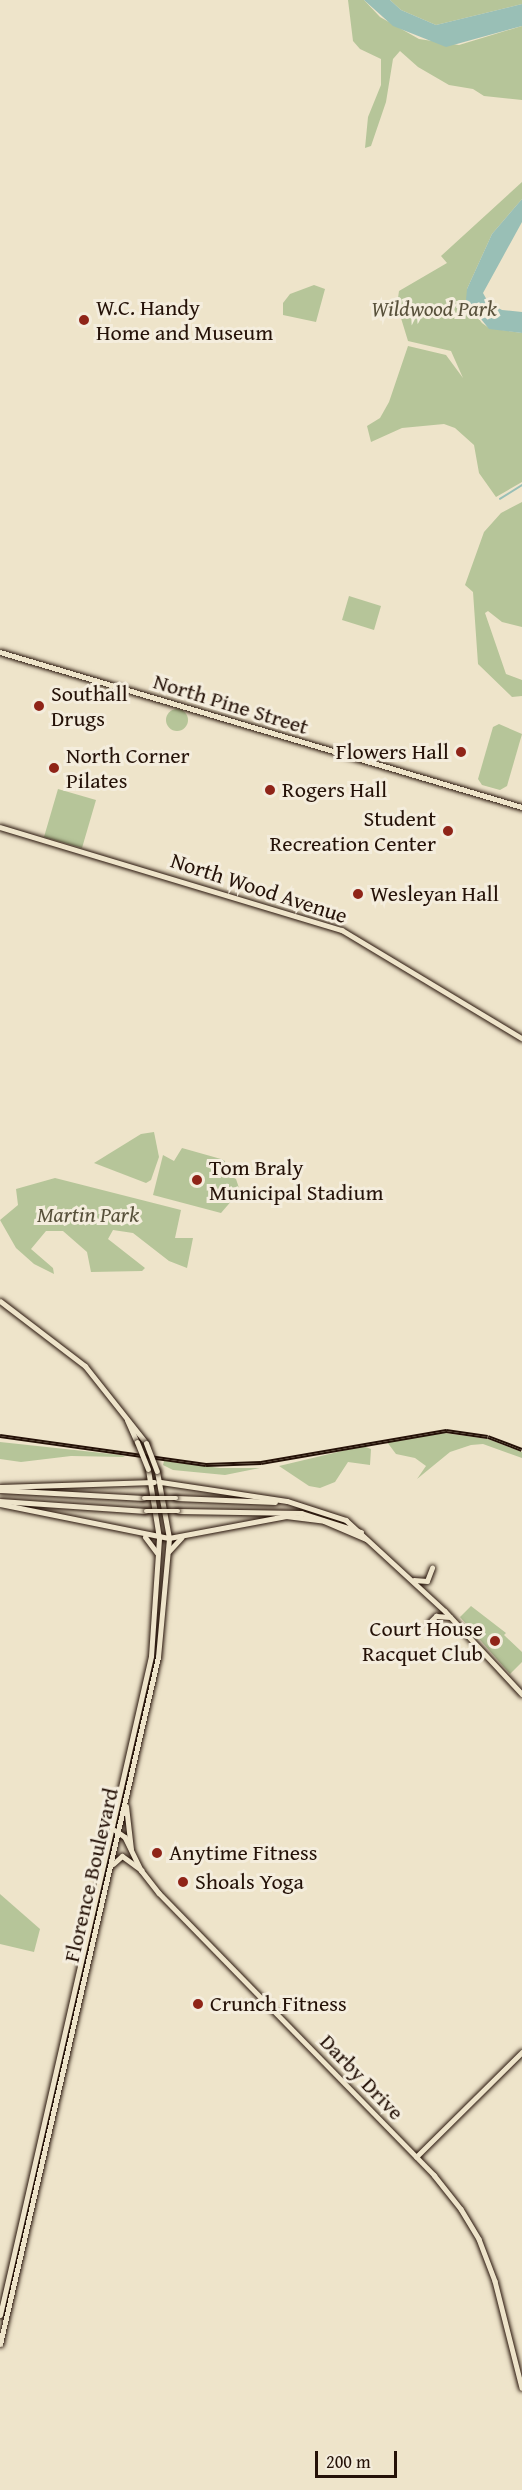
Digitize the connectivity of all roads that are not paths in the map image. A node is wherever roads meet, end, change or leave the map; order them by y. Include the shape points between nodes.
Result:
1 (0, 652) edge
2 (522, 807) edge
3 (0, 826) edge
4 (522, 1038) edge
5 (0, 1301) edge
6 (127, 1418) junction
7 (148, 1469) junction
8 (158, 1472) junction
9 (136, 1482) junction
10 (152, 1482) junction
11 (161, 1482) junction
12 (174, 1483) junction
13 (0, 1488) edge
14 (0, 1502) edge
15 (307, 1505) junction
16 (360, 1532) junction
17 (141, 1535) junction
18 (188, 1536) junction
19 (159, 1538) junction
20 (169, 1538) junction
21 (370, 1539) junction
22 (158, 1556) junction
23 (167, 1557) junction
24 (432, 1568) dead end
25 (412, 1580) junction
26 (450, 1617) junction
27 (429, 1623) dead end
28 (522, 1694) edge
29 (126, 1800) junction
30 (116, 1831) junction
31 (131, 1849) junction
32 (110, 1868) junction
33 (141, 1870) junction
34 (522, 2052) edge
35 (416, 2157) junction
36 (0, 2315) edge
37 (0, 2344) edge
38 (522, 2388) edge

1 - 2 main road, North Pine Street
3 - 4 main road, North Wood Avenue via 342,930
5 - 6 highway, Florence Boulevard via 85,1366
6 - 7 highway, Florence Boulevard, bridge
6 - 8 highway, Florence Boulevard, bridge via 146,1443
7 - 9 highway
7 - 10 highway, Florence Boulevard
8 - 11 highway, Florence Boulevard
8 - 12 main road
9 - 10 highway
9 - 13 highway
10 - 11 highway
10 - 19 highway, Florence Boulevard
11 - 12 main road
11 - 20 highway, Florence Boulevard
12 - 15 main road
13 - 15 main road, bridge
14 - 16 main road, bridge via 146,1511 301,1513
14 - 17 highway
15 - 16 main road via 346,1520
16 - 21 main road
17 - 19 highway
17 - 22 highway via 154,1544
18 - 20 main road
18 - 21 main road via 256,1519 286,1516 324,1521
18 - 23 main road via 175,1541
19 - 20 highway
19 - 22 highway, Florence Boulevard
20 - 23 highway, Florence Boulevard
21 - 25 main road
22 - 30 highway, Florence Boulevard via 151,1656
23 - 29 highway, Florence Boulevard via 158,1657
24 - 25 main road via 427,1581
25 - 26 main road
26 - 27 main road via 439,1615
26 - 28 main road
29 - 30 highway, Florence Boulevard
29 - 31 highway
30 - 31 main road, Darby Drive
30 - 32 highway, Florence Boulevard
30 - 36 highway, Florence Boulevard
31 - 33 main road, Darby Drive
32 - 33 highway via 122,1856
32 - 37 highway, Florence Boulevard
33 - 35 main road, Darby Drive
34 - 35 main road
35 - 38 main road, Darby Drive via 451,2195 479,2239 500,2295

